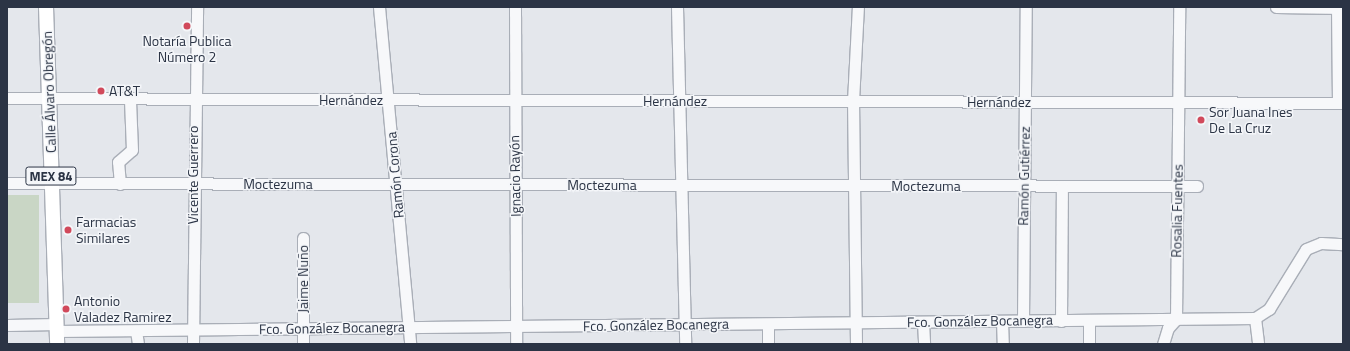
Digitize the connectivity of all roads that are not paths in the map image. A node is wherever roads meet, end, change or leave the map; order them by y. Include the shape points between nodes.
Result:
1 (46, 7) edge
2 (197, 7) edge
3 (380, 7) edge
4 (515, 7) edge
5 (677, 7) edge
6 (858, 7) edge
7 (1026, 7) edge
8 (1179, 7) edge
9 (1276, 7) edge
10 (1339, 8) edge
11 (7, 98) edge
12 (194, 99) junction
13 (130, 100) junction
14 (388, 100) junction
15 (514, 100) junction
16 (49, 101) junction
17 (679, 101) junction
18 (853, 101) junction
19 (1025, 102) junction
20 (1179, 103) junction
21 (1340, 104) edge
22 (396, 183) junction
23 (7, 184) edge
24 (120, 184) junction
25 (193, 184) junction
26 (51, 185) junction
27 (515, 185) junction
28 (681, 185) junction
29 (854, 185) junction
30 (1062, 186) junction
31 (1178, 186) junction
32 (1197, 186) dead end
33 (1024, 187) junction
34 (304, 238) dead end
35 (1343, 244) edge
36 (1255, 318) junction
37 (1176, 319) junction
38 (1089, 320) junction
39 (1002, 321) junction
40 (1023, 321) junction
41 (1061, 321) junction
42 (923, 322) junction
43 (856, 323) junction
44 (685, 324) junction
45 (768, 324) junction
46 (7, 325) edge
47 (516, 326) junction
48 (409, 328) junction
49 (303, 329) junction
50 (194, 330) junction
51 (136, 331) junction
52 (57, 333) edge
53 (138, 344) edge
54 (193, 344) edge
55 (303, 344) edge
56 (410, 344) edge
57 (516, 344) edge
58 (685, 344) edge
59 (768, 344) edge
60 (856, 344) edge
61 (924, 344) edge
62 (1003, 344) edge
63 (1089, 344) edge
64 (1163, 344) edge
65 (1258, 344) edge

1 - 16 main road, Calle Álvaro Obregón / MEX 84
2 - 12 street, Vicente Guerrero
3 - 14 street, Ramón Corona
4 - 15 street, Ignacio Rayón
5 - 17 street
6 - 18 street
7 - 19 street, Ramón Gutiérrez
8 - 20 street, Rosalia Fuentes
9 - 10 street
10 - 21 street
11 - 16 street, Hernández
12 - 13 street, Hernández
12 - 14 street, Hernández
12 - 25 street, Vicente Guerrero
13 - 16 street, Hernández
13 - 24 street via 132,150 118,162
14 - 15 street, Hernández
14 - 22 street, Ramón Corona
15 - 17 street, Hernández
15 - 27 street, Ignacio Rayón
16 - 26 main road, Calle Álvaro Obregón / MEX 84
17 - 18 street, Hernández
17 - 28 street
18 - 19 street, Hernández
18 - 29 street
19 - 20 street, Hernández
19 - 33 street, Ramón Gutiérrez
20 - 21 street, Hernández
20 - 31 street, Rosalia Fuentes
22 - 25 street, Moctezuma
22 - 27 street, Moctezuma
22 - 48 street, Ramón Corona
23 - 26 street, Moctezuma
24 - 25 street, Moctezuma
24 - 26 street, Moctezuma
25 - 50 street, Vicente Guerrero
26 - 52 main road, Calle Álvaro Obregón / MEX 84
27 - 28 street, Moctezuma
27 - 47 street, Ignacio Rayón
28 - 29 street, Moctezuma
28 - 44 street
29 - 33 street, Moctezuma
29 - 43 street
30 - 31 street, Moctezuma
30 - 33 street, Moctezuma
30 - 41 street
31 - 32 street, Moctezuma
31 - 37 street, Rosalia Fuentes
33 - 40 street, Ramón Gutiérrez
34 - 49 street, Jaime Nuño
35 - 36 street via 1321,243 1306,249 1269,309
36 - 37 street, Fco. González Bocanegra
36 - 65 street
37 - 38 street, Fco. González Bocanegra
37 - 64 street via 1168,328
38 - 41 street, Fco. González Bocanegra
38 - 63 street
39 - 40 street, Fco. González Bocanegra
39 - 42 street, Fco. González Bocanegra
39 - 62 street
40 - 41 street, Fco. González Bocanegra
42 - 43 street, Fco. González Bocanegra
42 - 61 street
43 - 45 street, Fco. González Bocanegra
43 - 60 street
44 - 45 street, Fco. González Bocanegra
44 - 47 street, Fco. González Bocanegra
44 - 58 street
45 - 59 street
46 - 52 street, Fco. González Bocanegra
47 - 48 street, Fco. González Bocanegra
47 - 57 street, Ignacio Rayón
48 - 49 street, Fco. González Bocanegra
48 - 56 street, Ramón Corona
49 - 50 street, Fco. González Bocanegra
49 - 55 street, Jaime Nuño
50 - 51 street, Fco. González Bocanegra
50 - 54 street, Vicente Guerrero
51 - 52 street, Fco. González Bocanegra
51 - 53 street

